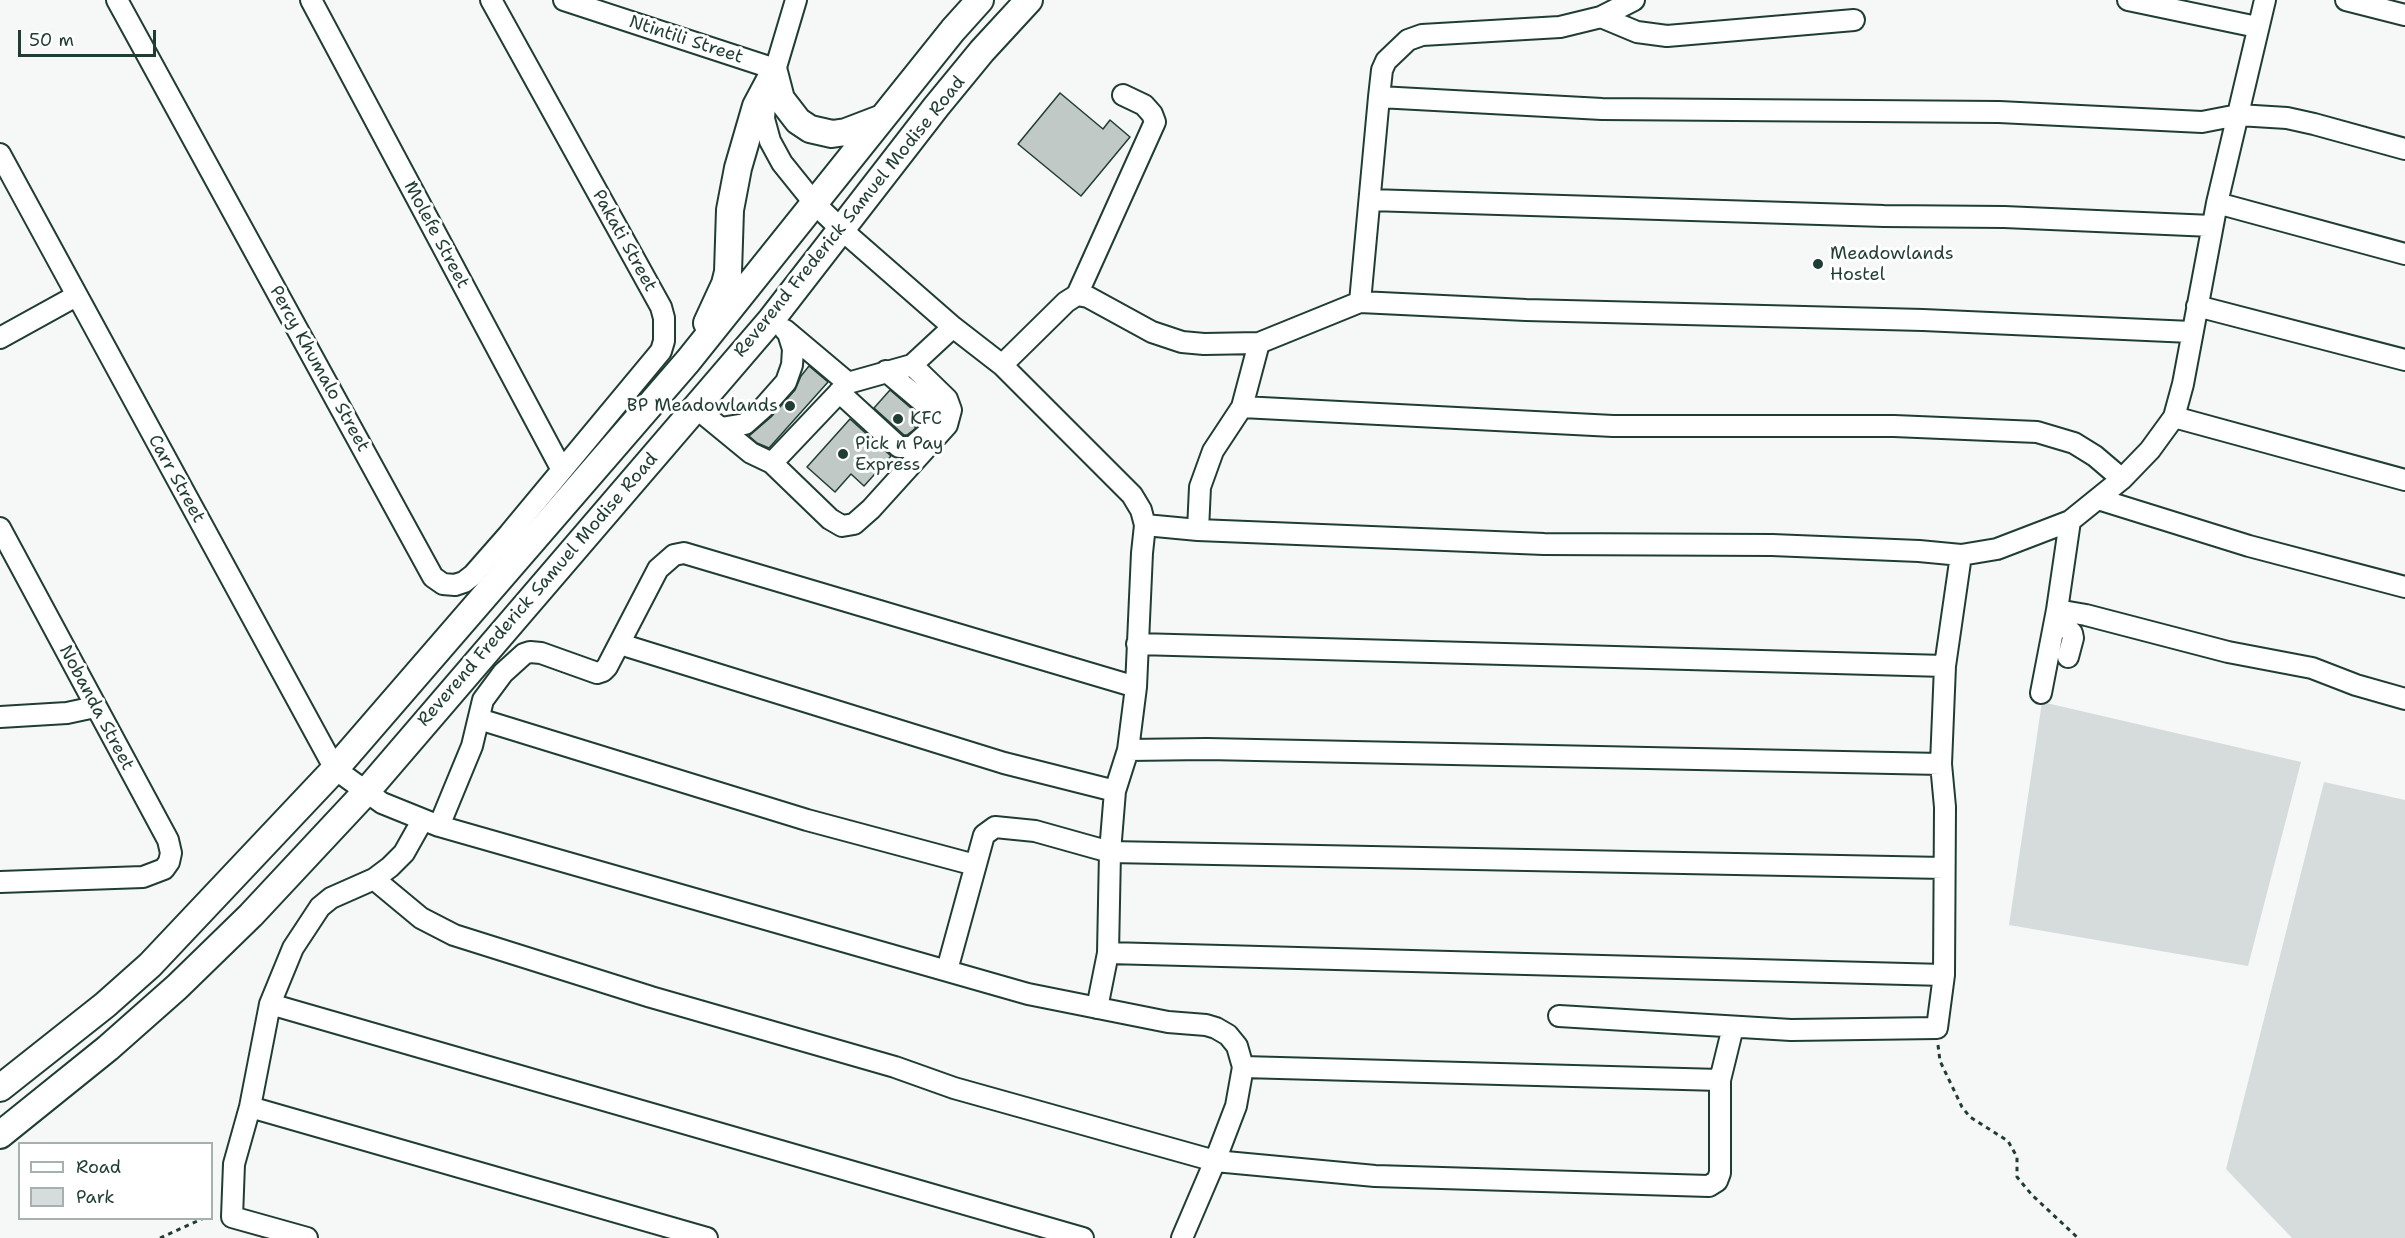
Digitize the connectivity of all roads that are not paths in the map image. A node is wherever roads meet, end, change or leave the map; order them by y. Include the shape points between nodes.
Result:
1 (117, 0) edge
2 (311, 0) edge
3 (492, 0) edge
4 (564, 0) edge
5 (796, 0) edge
6 (980, 0) edge
7 (1029, 0) edge
8 (1634, 0) edge
9 (2128, 0) edge
10 (2265, 0) edge
11 (2346, 0) edge
12 (2405, 15) edge
13 (1601, 17) junction
14 (1854, 20) dead end
15 (2257, 27) junction
16 (774, 72) junction
17 (1123, 95) dead end
18 (1379, 97) junction
19 (2238, 116) junction
20 (883, 118) junction
21 (2405, 149) edge
22 (0, 154) edge
23 (1370, 200) junction
24 (2217, 203) junction
25 (815, 204) junction
26 (2212, 226) junction
27 (842, 230) junction
28 (2405, 254) edge
29 (1077, 295) junction
30 (76, 296) junction
31 (1360, 302) junction
32 (2197, 306) junction
33 (779, 326) junction
34 (953, 327) junction
35 (2192, 332) junction
36 (0, 338) edge
37 (1259, 343) junction
38 (2405, 360) edge
39 (688, 361) junction
40 (912, 365) junction
41 (1002, 365) junction
42 (886, 371) junction
43 (844, 388) junction
44 (695, 407) junction
45 (1242, 407) junction
46 (2174, 417) junction
47 (721, 428) junction
48 (772, 463) junction
49 (562, 470) junction
50 (2122, 479) junction
51 (2405, 480) edge
52 (2098, 499) junction
53 (2070, 521) junction
54 (1145, 525) junction
55 (0, 528) edge
56 (1198, 530) junction
57 (5, 549) edge
58 (1960, 555) junction
59 (2405, 587) edge
60 (2056, 617) junction
61 (620, 644) junction
62 (1137, 644) junction
63 (2068, 657) dead end
64 (1945, 666) junction
65 (1136, 687) junction
66 (2041, 693) dead end
67 (2405, 699) edge
68 (95, 707) junction
69 (0, 717) edge
70 (479, 719) junction
71 (1128, 750) junction
72 (1941, 764) junction
73 (335, 769) junction
74 (1115, 791) junction
75 (365, 793) junction
76 (431, 824) junction
77 (1110, 852) junction
78 (975, 865) junction
79 (1944, 868) junction
80 (374, 879) junction
81 (0, 882) edge
82 (1108, 953) junction
83 (947, 970) junction
84 (1944, 975) junction
85 (270, 1004) junction
86 (1097, 1008) junction
87 (1559, 1016) dead end
88 (1732, 1028) junction
89 (1243, 1067) junction
90 (1720, 1080) junction
91 (0, 1088) edge
92 (250, 1107) junction
93 (0, 1135) edge
94 (1215, 1161) junction
95 (307, 1238) edge
96 (707, 1238) edge
97 (1083, 1238) edge
98 (1182, 1238) edge

1 - 49 street, Percy Khumalo Street via 433,577 443,584 455,585 473,575
2 - 49 street, Molefe Street
3 - 49 street, Pakati Street via 661,307 663,318 661,351
4 - 16 street, Ntintili Street
5 - 16 street
6 - 20 main road, Reverend Frederick Samuel Modise Road
7 - 27 main road, Reverend Frederick Samuel Modise Road via 959,79
8 - 13 street
9 - 15 street
10 - 15 street
11 - 12 street
13 - 14 street via 1638,32 1667,36
13 - 18 street via 1560,27 1414,37 1386,61
15 - 19 street
16 - 20 main road via 787,108 810,129 832,134 846,132
16 - 25 street via 764,119 770,141 782,163
16 - 39 main road via 756,106 738,168 725,284
17 - 29 street via 1144,105 1155,122
18 - 19 street via 1602,109 1999,112 2202,122
18 - 23 street
19 - 21 street via 2314,123
19 - 24 street
20 - 25 main road, Reverend Frederick Samuel Modise Road
22 - 30 street, Carr Street
23 - 26 street
23 - 31 street
24 - 26 street
24 - 28 street
25 - 27 street
25 - 39 main road, Reverend Frederick Samuel Modise Road
26 - 32 street
27 - 33 main road, Reverend Frederick Samuel Modise Road
27 - 34 street
29 - 37 street via 1088,297 1152,332 1182,342
29 - 41 street
30 - 36 street
30 - 73 street, Carr Street
31 - 35 street
31 - 37 street
32 - 35 street
32 - 38 street
33 - 43 street
33 - 44 main road, Reverend Frederick Samuel Modise Road
33 - 47 street via 793,349 786,382 746,424
34 - 40 street
34 - 41 street
35 - 46 street
37 - 45 street
39 - 73 main road, Reverend Frederick Samuel Modise Road
40 - 42 street
40 - 48 street via 947,399 951,410 947,424 854,524 842,526 830,519
41 - 54 street via 1132,495
42 - 43 street
42 - 43 street via 933,414 931,430 912,447 899,447
43 - 48 street
44 - 47 street
44 - 75 main road, Reverend Frederick Samuel Modise Road
45 - 50 street via 1613,426 1894,426 2037,432 2074,443
45 - 56 street via 1213,451 1200,488
46 - 50 street
46 - 51 street
47 - 48 street via 751,453
50 - 52 street
52 - 53 street
52 - 59 street via 2249,546
53 - 58 street via 1997,549
53 - 60 street
54 - 56 street
54 - 62 street
55 - 57 street, Nobanda Street
56 - 58 street via 1544,544 1772,545
57 - 68 street, Nobanda Street
58 - 64 street
60 - 63 street via 2072,633
60 - 66 street
60 - 67 street via 2086,615 2228,652 2312,668
61 - 65 street via 658,569 674,555 684,553
61 - 70 street via 608,667 597,673 535,652 524,654 492,686 483,699
61 - 74 street via 1004,763
62 - 64 street
62 - 65 street
64 - 72 street
65 - 71 street
68 - 69 street via 67,713
68 - 81 street, Nobanda Street via 170,848 167,866 143,877
70 - 76 street via 472,746
70 - 78 street via 807,820
71 - 72 street
71 - 74 street
72 - 79 street
73 - 75 street, Carr Street
73 - 91 main road, Reverend Frederick Samuel Modise Road via 150,965
74 - 77 street
75 - 76 street, Carr Street
75 - 93 main road, Reverend Frederick Samuel Modise Road via 251,915 177,987
76 - 80 street
76 - 83 street, Carr Street
77 - 78 street via 1035,831 995,827 984,835
77 - 79 street
77 - 82 street
78 - 83 street
79 - 84 street
80 - 85 street via 320,907 293,948
80 - 94 street via 421,918 454,935 954,1088
82 - 84 street
82 - 86 street
83 - 86 street, Carr Street via 1028,994
84 - 88 street via 1937,1028
85 - 92 street
85 - 97 street
86 - 89 street, Carr Street via 1216,1028 1237,1046
87 - 88 street
88 - 90 street
89 - 90 street
89 - 94 street via 1236,1106
90 - 94 street via 1720,1173 1709,1186 1375,1176
92 - 95 street via 234,1164 232,1218
92 - 96 street
94 - 98 street

